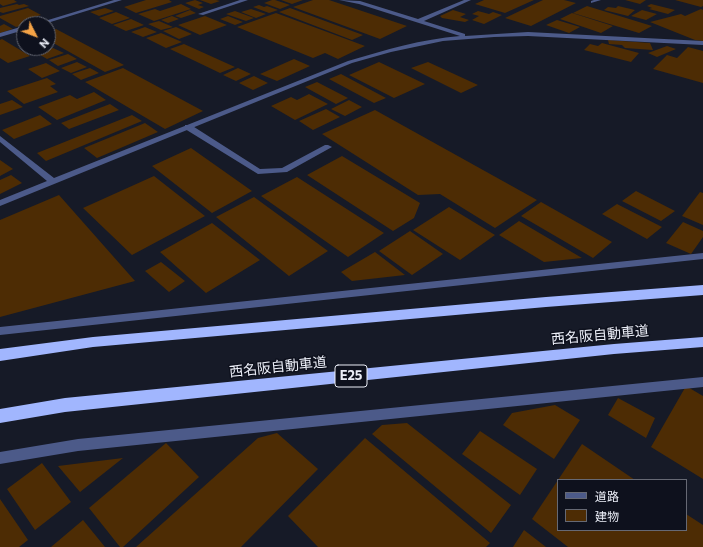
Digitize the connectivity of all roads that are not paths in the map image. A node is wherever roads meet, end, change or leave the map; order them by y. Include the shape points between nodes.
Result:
1 (119, 0) edge
2 (245, 0) edge
3 (342, 0) edge
4 (468, 0) edge
5 (201, 14) dead end
6 (56, 19) edge
7 (420, 21) junction
8 (16, 30) edge
9 (0, 35) edge
10 (467, 37) junction
11 (703, 43) edge
12 (188, 127) junction
13 (0, 138) edge
14 (328, 148) dead end
15 (52, 181) junction
16 (0, 202) edge
17 (703, 256) edge
18 (703, 290) edge
19 (0, 331) edge
20 (703, 342) edge
21 (0, 355) edge
22 (703, 382) edge
23 (0, 416) edge
24 (0, 458) edge

1 - 6 street
2 - 5 street
3 - 7 street
4 - 7 street
7 - 10 street
8 - 9 street
10 - 11 street via 528,34
10 - 12 street via 443,39 390,50 350,62
12 - 14 street via 258,172 284,170
12 - 15 street
13 - 15 street
15 - 16 street
17 - 19 street
18 - 21 highway via 93,342
20 - 23 highway, 西名阪自動車道 / E25 via 65,405
22 - 24 street via 78,445

